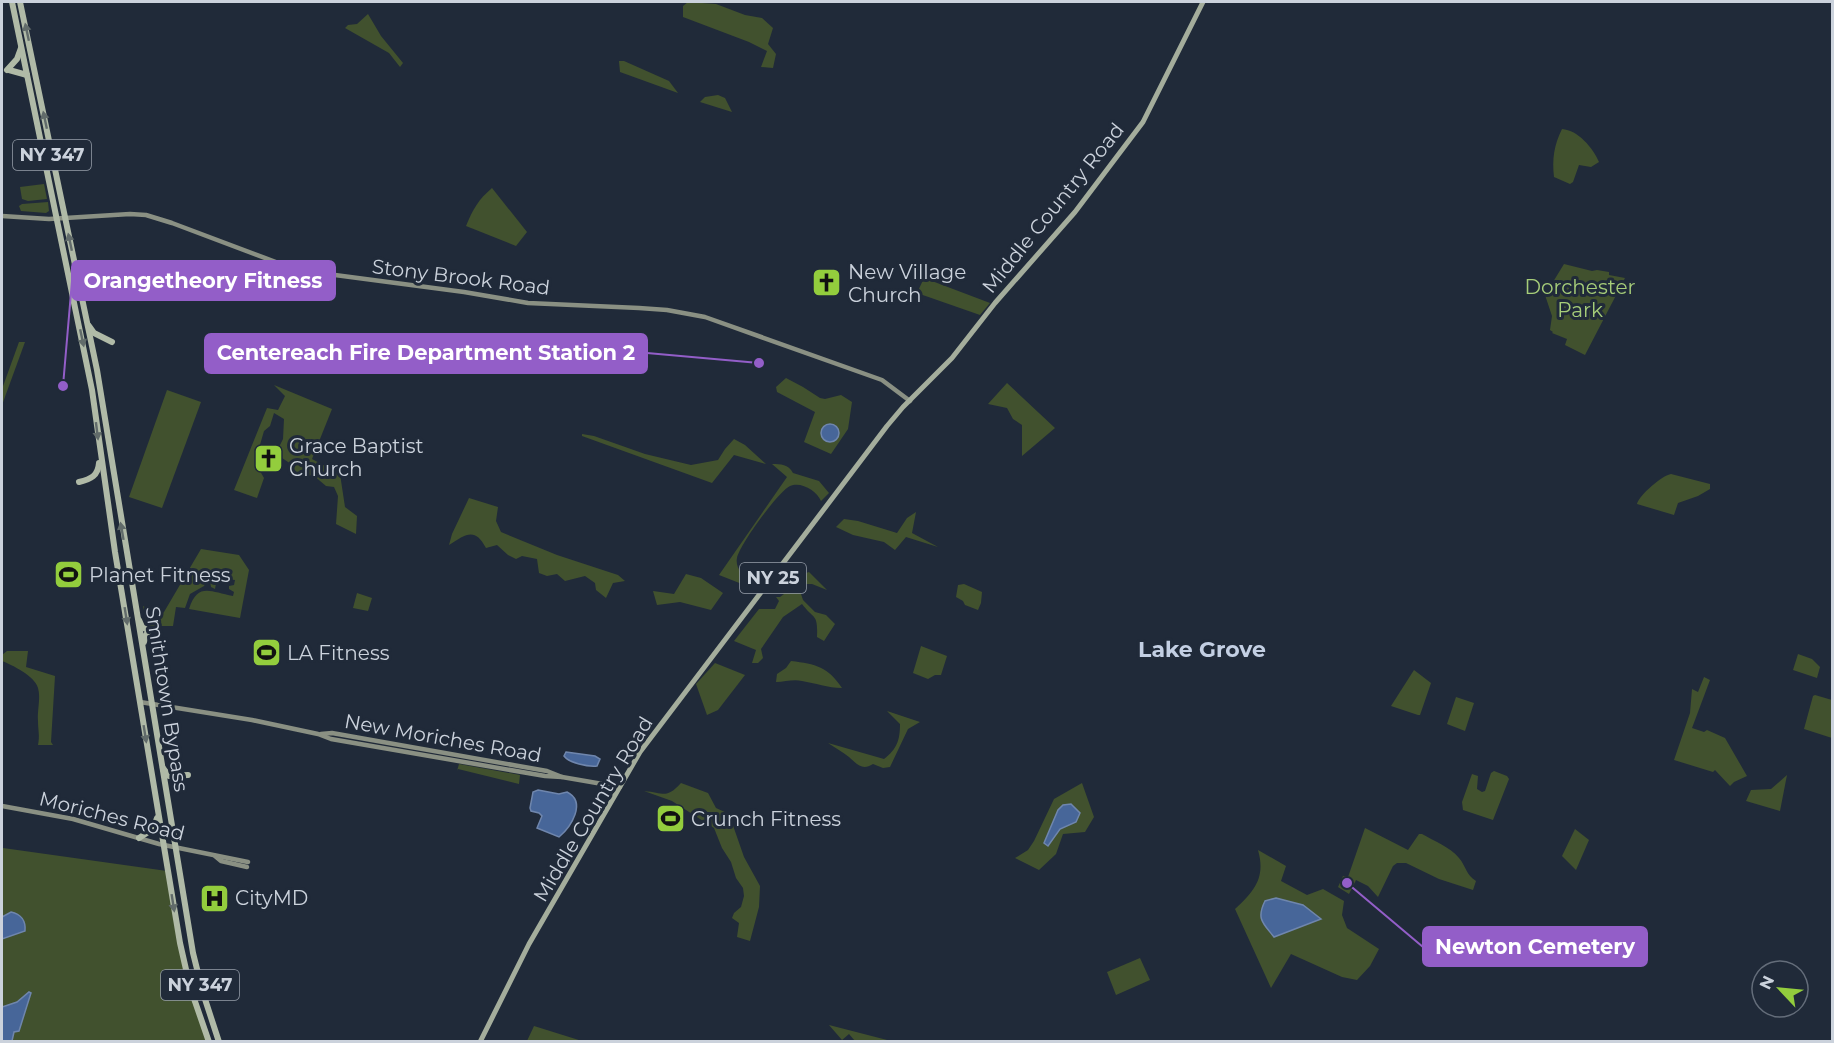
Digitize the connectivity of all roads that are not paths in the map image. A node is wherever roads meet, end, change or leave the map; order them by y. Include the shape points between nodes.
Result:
1 (12, 2) edge
2 (20, 2) edge
3 (1203, 2) edge
4 (21, 47) junction
5 (27, 75) junction
6 (2, 216) edge
7 (65, 218) junction
8 (57, 219) junction
9 (87, 322) junction
10 (93, 354) junction
11 (910, 401) junction
12 (100, 453) junction
13 (79, 482) dead end
14 (140, 702) junction
15 (151, 702) junction
16 (161, 764) junction
17 (620, 787) junction
18 (165, 791) junction
19 (157, 805) junction
20 (2, 806) edge
21 (139, 838) junction
22 (164, 845) junction
23 (175, 847) junction
24 (248, 865) dead end
25 (209, 1041) edge
26 (219, 1041) edge
27 (480, 1041) edge

1 - 4 highway, NY 347
7 -> 2 highway, NY 347
3 - 11 main road, Middle Country Road / NY 25 via 1143,122 1075,212 952,358
4 - 5 highway, NY 347
4 - 5 highway via 8,70
5 - 8 highway, NY 347
6 - 8 main road, Stony Brook Road
7 - 8 main road, Stony Brook Road
9 -> 7 highway, Smithtown Bypass / NY 347
7 - 11 main road, Stony Brook Road via 146,215 297,270 528,303 667,310 705,317 882,380
8 -> 12 highway, Smithtown Bypass / NY 347 via 86,357
9 - 10 highway, Smithtown Bypass / NY 347
9 - 10 highway via 94,333 112,342 99,342
15 -> 10 highway, Smithtown Bypass / NY 347 via 143,655 144,638 149,631 142,627 136,610
11 - 17 main road, Middle Country Road / NY 25 via 646,743
12 - 13 highway via 96,475
12 -> 14 highway, Smithtown Bypass / NY 347
14 - 15 main road, New Moriches Road
14 -> 19 highway, Smithtown Bypass / NY 347
15 - 16 highway, Smithtown Bypass / NY 347
15 - 17 main road, New Moriches Road via 331,739
16 - 18 highway, Smithtown Bypass / NY 347
16 - 18 highway via 168,776 188,775 170,780
17 - 27 main road, Middle Country Road / NY 25 via 528,946
18 - 23 highway, Smithtown Bypass / NY 347
19 - 21 highway via 155,826
19 - 22 highway, Smithtown Bypass / NY 347
20 - 21 main road, Moriches Road via 73,819
21 - 22 main road, Moriches Road
22 - 23 main road, Moriches Road
22 -> 25 highway, Smithtown Bypass / NY 347 via 185,965
23 - 24 main road, Moriches Road
23 - 26 highway, Smithtown Bypass / NY 347 via 195,964

